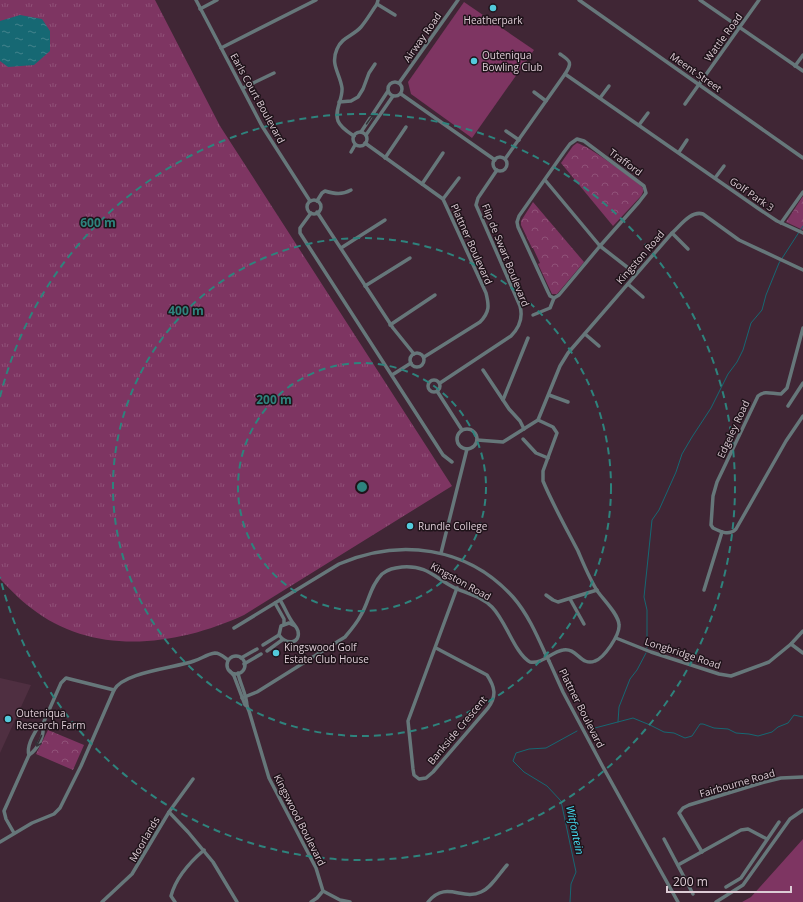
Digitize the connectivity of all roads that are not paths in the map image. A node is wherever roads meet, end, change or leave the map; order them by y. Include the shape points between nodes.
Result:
1 (196, 0) edge
2 (217, 0) edge
3 (316, 0) edge
4 (458, 0) edge
5 (579, 0) edge
6 (700, 0) edge
7 (759, 0) edge
8 (378, 2) edge
9 (200, 8) junction
10 (395, 15) dead end
11 (740, 28) junction
12 (221, 48) junction
13 (560, 54) dead end
14 (803, 55) edge
15 (375, 64) dead end
16 (795, 66) junction
17 (803, 71) edge
18 (274, 73) dead end
19 (565, 74) junction
20 (399, 83) junction
21 (699, 84) junction
22 (609, 86) dead end
23 (243, 88) junction
24 (388, 91) junction
25 (534, 92) dead end
26 (400, 94) junction
27 (393, 96) junction
28 (600, 98) junction
29 (546, 101) junction
30 (340, 102) junction
31 (685, 104) dead end
32 (648, 113) dead end
33 (639, 125) junction
34 (406, 127) dead end
35 (506, 131) dead end
36 (361, 132) junction
37 (366, 135) junction
38 (354, 136) junction
39 (519, 140) junction
40 (687, 140) dead end
41 (365, 143) junction
42 (355, 145) junction
43 (351, 152) dead end
44 (679, 152) junction
45 (443, 153) dead end
46 (385, 158) junction
47 (803, 158) edge
48 (505, 159) junction
49 (495, 160) junction
50 (724, 166) dead end
51 (497, 170) junction
52 (458, 178) dead end
53 (715, 178) junction
54 (545, 180) junction
55 (422, 184) junction
56 (351, 190) dead end
57 (803, 192) edge
58 (443, 199) junction
59 (310, 201) junction
60 (317, 201) junction
61 (317, 212) junction
62 (311, 213) junction
63 (385, 220) dead end
64 (781, 223) junction
65 (672, 233) junction
66 (803, 233) edge
67 (600, 246) junction
68 (341, 248) junction
69 (688, 249) dead end
70 (410, 258) dead end
71 (803, 270) edge
72 (636, 274) junction
73 (628, 284) junction
74 (365, 286) junction
75 (435, 296) dead end
76 (643, 297) dead end
77 (554, 298) junction
78 (533, 315) dead end
79 (390, 324) junction
80 (803, 328) edge
81 (585, 334) junction
82 (528, 338) dead end
83 (801, 343) edge
84 (599, 346) dead end
85 (414, 354) junction
86 (424, 358) junction
87 (411, 363) junction
88 (483, 370) dead end
89 (392, 375) junction
90 (440, 383) junction
91 (803, 383) edge
92 (437, 391) junction
93 (549, 395) junction
94 (503, 400) junction
95 (568, 402) dead end
96 (788, 406) dead end
97 (803, 416) edge
98 (538, 420) junction
99 (524, 429) junction
100 (462, 430) junction
101 (523, 439) dead end
102 (477, 440) junction
103 (467, 449) junction
104 (548, 458) junction
105 (452, 462) dead end
106 (722, 532) junction
107 (441, 553) junction
108 (457, 588) junction
109 (597, 590) junction
110 (704, 590) dead end
111 (546, 594) dead end
112 (570, 599) junction
113 (280, 600) junction
114 (275, 603) junction
115 (284, 624) junction
116 (584, 624) dead end
117 (295, 626) junction
118 (234, 628) dead end
119 (803, 631) edge
120 (279, 635) junction
121 (616, 638) junction
122 (282, 640) junction
123 (269, 642) junction
124 (791, 644) junction
125 (263, 645) dead end
126 (273, 647) junction
127 (436, 648) junction
128 (257, 649) dead end
129 (267, 650) dead end
130 (250, 653) junction
131 (803, 653) edge
132 (261, 654) dead end
133 (241, 658) junction
134 (254, 658) junction
135 (228, 660) junction
136 (244, 664) junction
137 (230, 671) junction
138 (238, 673) junction
139 (114, 690) junction
140 (243, 697) junction
141 (42, 726) junction
142 (29, 755) junction
143 (803, 777) edge
144 (193, 779) dead end
145 (803, 810) edge
146 (169, 812) junction
147 (779, 822) dead end
148 (14, 833) junction
149 (664, 839) dead end
150 (767, 839) junction
151 (0, 842) edge
152 (204, 850) junction
153 (702, 852) junction
154 (507, 865) dead end
155 (678, 865) junction
156 (726, 887) dead end
157 (323, 891) junction
158 (692, 894) dead end
159 (102, 902) edge
160 (175, 902) edge
161 (237, 902) edge
162 (311, 902) edge
163 (350, 902) edge
164 (428, 902) edge
165 (678, 902) edge
166 (716, 902) edge

1 - 9 street, Earls Court Boulevard
2 - 9 street
3 - 12 street
4 - 20 street, Airway Road
5 - 21 street, Meent Street
6 - 11 street
7 - 11 street, Wattle Road
8 - 10 street
8 - 30 street via 361,28 342,40 337,49 334,64 342,87
9 - 12 street, Earls Court Boulevard
11 - 16 street
11 - 21 street, Wattle Road
12 - 23 street, Earls Court Boulevard
13 - 19 street via 570,63
14 - 16 street
15 - 30 street via 358,98
16 - 17 street
18 - 23 street
19 - 28 street, Golf Park 3
19 - 29 street
20 - 24 street via 392,83
20 - 26 street via 402,87
21 - 31 street, Wattle Road
21 - 47 street, Meent Street
22 - 28 street
23 - 59 street, Earls Court Boulevard via 262,126
24 - 27 street
36 -> 24 street
25 - 29 street
26 - 27 street
26 - 49 street
27 - 37 street
28 - 33 street, Golf Park 3
29 - 39 street
30 - 38 street via 337,114 340,124
32 - 33 street
33 - 44 street, Golf Park 3
34 - 46 street
35 - 39 street
36 - 37 street
36 - 38 street
37 - 41 street
38 - 42 street
39 - 48 street
40 - 44 street
41 - 42 street via 361,146
41 - 46 street, Plattner Boulevard
42 - 43 street
44 - 53 street, Golf Park 3
45 - 55 street
46 - 55 street, Plattner Boulevard
48 - 49 street via 500,157
48 - 51 street via 506,168 503,171
49 - 51 street
50 - 53 street, Golf Park 3
51 - 90 street, Flip de Swart Boulevard via 476,205 520,306 519,325 511,336
52 - 58 street
53 - 64 street, Golf Park 3
54 - 67 street
54 - 67 street, Trafford via 570,144 577,139 584,141 644,186 645,195
54 - 77 street, Trafford via 517,222 548,292
55 - 58 street, Plattner Boulevard
56 - 60 street via 338,194 325,191
57 - 64 street, Golf Park 3
58 - 86 street, Plattner Boulevard via 486,293 489,306 486,316 480,322
59 - 60 street
59 - 62 street via 307,208
60 - 61 street via 320,207
61 - 62 street
61 - 68 street
62 - 89 street via 300,228 300,233
63 - 68 street
64 - 66 street, Golf Park 3
65 - 69 street
65 - 71 street, Kingston Road via 692,215 700,213 739,240
65 - 72 street, Kingston Road
67 - 72 street
67 - 77 street, Trafford
68 - 74 street
70 - 74 street
72 - 73 street, Kingston Road
73 - 76 street
73 - 81 street, Kingston Road
74 - 79 street
75 - 79 street
77 - 78 street via 550,308
79 - 85 street
80 - 83 street, Edgeley Road
81 - 84 street
81 - 93 street, Kingston Road via 564,358
82 - 94 street
83 - 106 street, Edgeley Road via 787,388 781,394 766,392 758,396 717,482 713,496 712,524 713,528
85 - 86 street via 418,353
85 - 87 street via 410,358
86 - 87 street via 421,366 416,367
87 - 89 street
88 - 94 street
89 - 105 street via 443,455
90 - 92 street
90 - 92 street via 435,379 430,380 428,384 429,390
91 - 96 street
92 - 100 street
93 - 95 street
93 - 98 street, Kingston Road
94 - 99 street
97 - 106 street via 736,529 732,533
98 - 99 street
98 - 104 street via 553,426 557,433
99 - 102 street via 503,442
100 - 102 street via 474,432
100 - 103 street via 457,441 461,447
101 - 104 street via 536,453
102 - 103 street via 475,445
103 - 107 street
104 - 109 street via 543,471 543,481
106 - 110 street
107 - 113 street, Plattner Boulevard via 400,549 359,556 339,564
107 - 165 street, Plattner Boulevard, bridge via 489,575 502,586 526,615 563,692
108 - 121 street, Kingston Road via 482,599 492,607 520,652 530,662 537,662 563,650 573,651 583,661 596,661
108 - 127 street, Bankside Crescent
108 - 140 street, Kingston Road via 427,570 404,567 389,570 373,586 362,615 345,637 263,688
109 - 112 street
109 - 121 street via 618,620
111 - 112 street via 558,602
112 - 116 street
113 - 114 street, Plattner Boulevard
113 - 117 street
114 - 115 street
114 - 118 street, Plattner Boulevard
115 - 117 street
115 - 120 street
117 - 122 street via 298,629 297,638 290,642
119 - 124 street, Longbridge Road
120 - 122 street
120 - 123 street
121 - 124 street, Longbridge Road via 726,676 769,662
122 - 126 street
123 - 125 street
123 - 126 street
124 - 131 street
126 - 129 street
127 - 127 street, Bankside Crescent via 408,721 414,775 420,779 433,772 488,708 494,697 494,690 487,675
128 - 130 street
130 - 133 street
130 - 134 street
132 - 134 street
133 - 135 street via 233,656
133 - 136 street
134 - 136 street
135 - 137 street via 227,666
135 - 139 street via 220,654 213,654 148,671 120,682
136 - 138 street via 243,670
137 - 138 street
137 - 140 street, Kingswood Boulevard
138 - 140 street, Kingswood Boulevard
139 - 141 street via 66,678
139 - 148 street via 60,808 54,814
140 - 157 street, Kingswood Boulevard via 269,778 316,868
141 -> 142 street via 42,735 34,751
141 - 142 street via 38,727 28,748
142 - 148 street via 4,811
143 - 153 street, Fairbourne Road via 781,778 761,783 683,808 679,813
144 - 146 street, Moorlands
145 - 166 street via 790,819 743,885
146 - 152 street
146 - 159 street, Moorlands via 132,874
147 - 150 street
148 - 151 street
149 - 155 street
150 - 153 street via 756,832 745,830
150 - 156 street via 741,878
152 - 160 street via 188,864 178,879 171,896
152 - 161 street
153 - 155 street
154 - 164 street via 480,893 437,893
155 - 158 street
157 - 162 street
157 - 163 street

